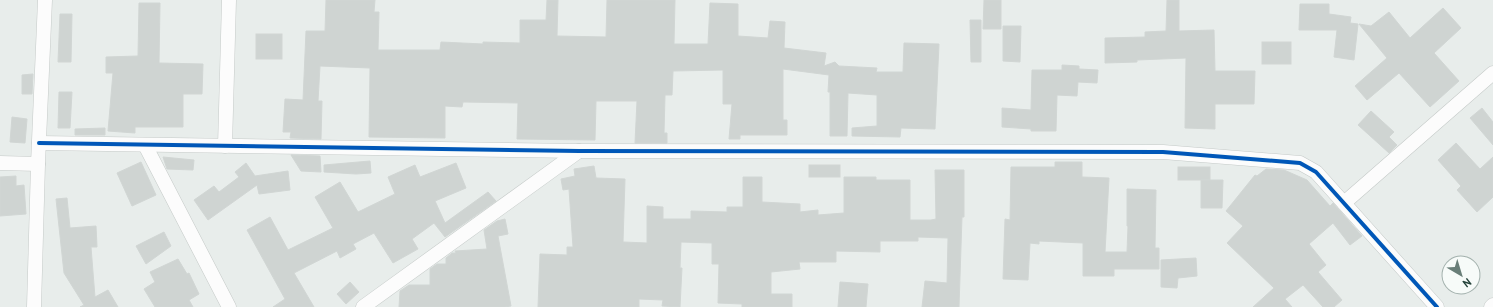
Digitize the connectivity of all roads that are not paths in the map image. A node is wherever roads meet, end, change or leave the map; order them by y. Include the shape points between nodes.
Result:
1 (45, 0) edge
2 (229, 0) edge
3 (1493, 73) edge
4 (39, 143) junction
5 (145, 145) junction
6 (225, 146) junction
7 (579, 151) junction
8 (0, 163) edge
9 (38, 164) junction
10 (1344, 203) junction
11 (34, 307) edge
12 (229, 307) edge
13 (363, 307) edge
14 (1437, 307) edge

1 - 4 street
2 - 6 street
3 - 10 street
4 - 5 street
4 - 9 street
5 - 6 street
5 - 12 street
6 - 7 street
7 - 10 street via 1163,152 1300,163 1316,172
7 - 13 street
8 - 9 street
9 - 11 street
10 - 14 street

